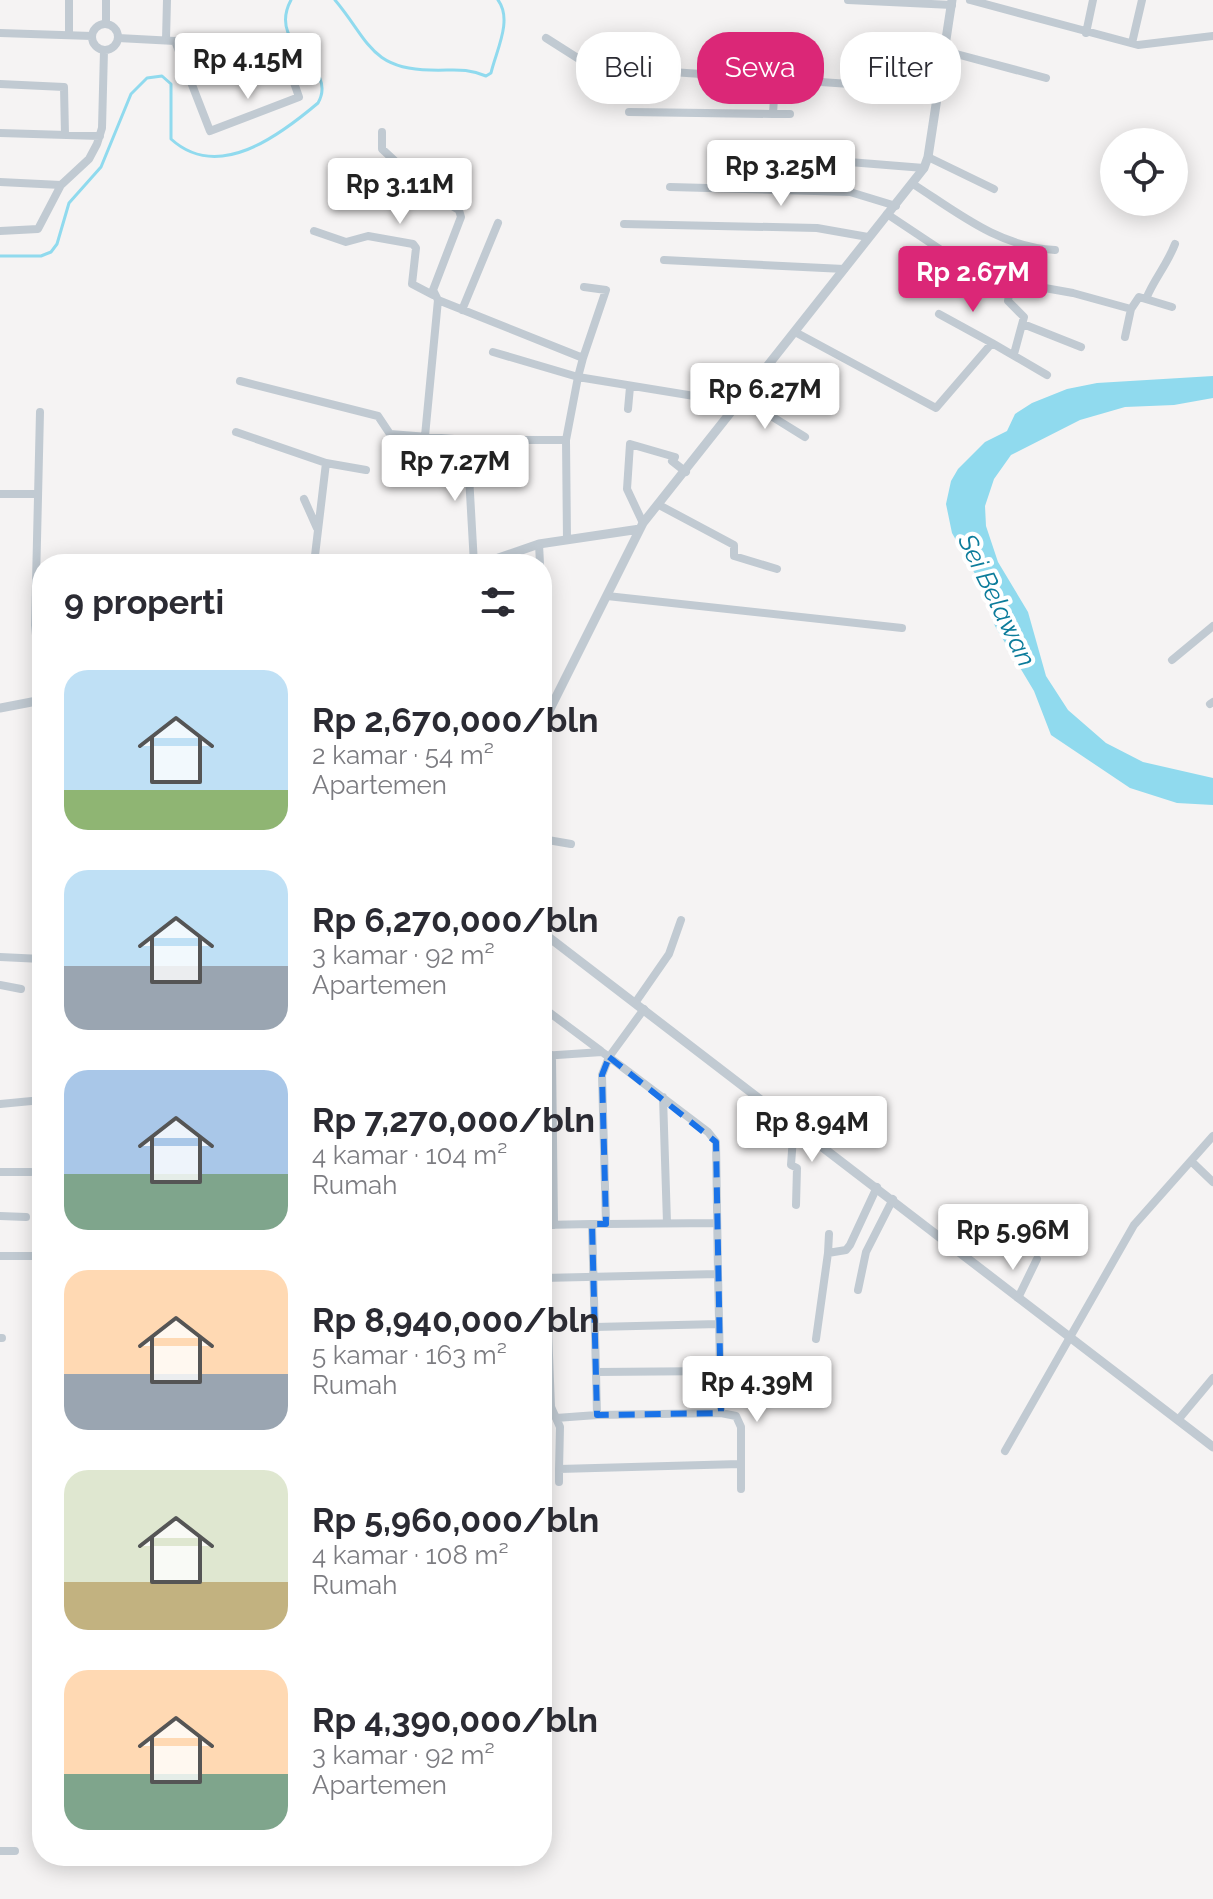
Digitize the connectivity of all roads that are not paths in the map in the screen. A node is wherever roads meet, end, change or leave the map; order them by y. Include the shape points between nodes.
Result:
1 (69, 0) edge
2 (106, 0) edge
3 (167, 0) edge
4 (848, 0) edge
5 (970, 0) edge
6 (1093, 0) edge
7 (1142, 0) edge
8 (952, 2) edge
9 (106, 24) junction
10 (948, 32) edge
11 (0, 33) edge
12 (1086, 33) junction
13 (69, 35) junction
14 (92, 36) junction
15 (1213, 36) edge
16 (118, 38) junction
17 (546, 38) dead end
18 (170, 41) junction
19 (280, 43) junction
20 (1132, 43) junction
21 (104, 50) junction
22 (961, 55) edge
23 (697, 74) edge
24 (189, 75) junction
25 (1046, 78) dead end
26 (0, 84) edge
27 (774, 104) edge
28 (936, 104) edge
29 (629, 112) dead end
30 (773, 114) junction
31 (790, 114) dead end
32 (382, 132) dead end
33 (0, 133) edge
34 (65, 135) junction
35 (100, 136) junction
36 (928, 157) junction
37 (824, 160) dead end
38 (924, 168) junction
39 (0, 182) edge
40 (913, 184) junction
41 (61, 185) junction
42 (670, 187) dead end
43 (994, 189) dead end
44 (896, 206) junction
45 (887, 214) junction
46 (498, 223) dead end
47 (624, 224) dead end
48 (0, 231) edge
49 (314, 231) dead end
50 (868, 237) junction
51 (1175, 244) dead end
52 (1055, 250) dead end
53 (664, 260) dead end
54 (956, 260) dead end
55 (844, 269) junction
56 (584, 287) dead end
57 (435, 298) junction
58 (1146, 299) junction
59 (1172, 307) dead end
60 (1131, 309) junction
61 (462, 310) junction
62 (939, 314) dead end
63 (1023, 324) junction
64 (795, 332) junction
65 (1125, 337) dead end
66 (992, 343) junction
67 (1081, 347) dead end
68 (493, 352) dead end
69 (1014, 354) junction
70 (583, 358) junction
71 (1047, 375) dead end
72 (578, 377) junction
73 (240, 381) dead end
74 (630, 387) junction
75 (739, 400) junction
76 (628, 409) dead end
77 (40, 412) dead end
78 (236, 432) dead end
79 (425, 436) junction
80 (805, 437) dead end
81 (467, 440) junction
82 (566, 440) junction
83 (326, 463) junction
84 (366, 470) dead end
85 (686, 472) junction
86 (0, 494) edge
87 (38, 494) junction
88 (304, 499) dead end
89 (659, 505) junction
90 (642, 526) junction
91 (317, 529) junction
92 (567, 540) junction
93 (539, 544) junction
94 (37, 554) edge
95 (315, 554) edge
96 (473, 554) edge
97 (511, 554) edge
98 (540, 554) edge
99 (777, 569) dead end
100 (607, 596) junction
101 (1213, 626) edge
102 (902, 628) dead end
103 (1172, 660) dead end
104 (32, 700) edge
105 (552, 705) edge
106 (0, 708) edge
107 (552, 841) edge
108 (571, 844) dead end
109 (681, 920) dead end
110 (552, 940) edge
111 (0, 959) edge
112 (32, 959) edge
113 (0, 985) edge
114 (21, 989) dead end
115 (640, 1006) junction
116 (552, 1015) edge
117 (605, 1055) junction
118 (552, 1056) edge
119 (663, 1097) junction
120 (32, 1101) edge
121 (0, 1104) edge
122 (794, 1123) junction
123 (1213, 1136) edge
124 (1191, 1161) junction
125 (0, 1172) edge
126 (31, 1172) dead end
127 (552, 1177) edge
128 (1213, 1182) edge
129 (877, 1187) junction
130 (893, 1199) junction
131 (796, 1205) dead end
132 (0, 1216) edge
133 (26, 1217) dead end
134 (667, 1223) junction
135 (717, 1223) junction
136 (592, 1224) junction
137 (606, 1224) junction
138 (554, 1225) joint
139 (829, 1234) dead end
140 (828, 1253) junction
141 (0, 1256) edge
142 (32, 1256) edge
143 (1037, 1259) dead end
144 (718, 1274) junction
145 (595, 1276) junction
146 (552, 1278) edge
147 (858, 1290) dead end
148 (1018, 1298) junction
149 (719, 1324) junction
150 (595, 1327) junction
151 (816, 1339) dead end
152 (1072, 1339) junction
153 (719, 1371) junction
154 (596, 1372) junction
155 (1213, 1378) edge
156 (552, 1409) edge
157 (721, 1413) junction
158 (597, 1415) junction
159 (556, 1418) junction
160 (1178, 1420) junction
161 (1213, 1447) edge
162 (1005, 1451) dead end
163 (740, 1464) junction
164 (559, 1469) junction
165 (559, 1482) dead end
166 (741, 1489) dead end
167 (0, 1851) edge
168 (15, 1851) dead end

1 - 13 street
2 - 9 street
3 - 18 street
4 - 8 street
5 - 12 street
6 - 12 street
7 - 20 street
8 - 10 street
9 - 14 street
9 - 16 street
11 - 13 street
12 - 20 street
13 - 14 street
14 - 21 street
15 - 20 street via 1150,46
16 - 18 street
16 - 21 street via 116,45
17 - 23 street via 628,91 635,91 649,72
18 - 19 street
18 - 24 street
19 - 24 street
19 - 24 street via 299,97 213,132
21 - 35 street
22 - 25 street
26 - 34 street via 64,87
27 - 30 street
28 - 36 street
29 - 30 street
30 - 31 street
32 - 57 street via 382,149 401,176 460,213
33 - 34 street
34 - 35 street
35 - 41 street via 89,159
36 - 38 street
36 - 43 street
37 - 38 street
38 - 40 street
39 - 41 street
40 - 44 street
40 - 52 street via 994,236
41 - 48 street via 38,229
42 - 44 street via 850,192
44 - 45 street
45 - 50 street
45 - 54 street
46 - 61 street
47 - 50 street via 817,228
49 - 57 street via 346,242 368,236 413,244 412,284
50 - 55 street
51 - 58 street
53 - 55 street
55 - 64 street
56 - 70 street via 606,290
57 - 61 street
57 - 79 street
58 - 59 street
58 - 60 street via 1137,297
60 - 63 street via 1011,282 1008,301 1023,315
60 - 65 street
61 - 70 street
62 - 66 street
63 - 67 street
63 - 69 street
64 - 66 street via 936,408
64 - 75 street
66 - 69 street
68 - 72 street
69 - 71 street
70 - 72 street
72 - 74 street
72 - 82 street
73 - 79 street via 378,416 390,434
74 - 75 street
74 - 76 street
75 - 80 street
75 - 85 street
77 - 87 street
78 - 83 street
79 - 81 street
81 - 82 street
81 - 96 street
82 - 92 street
83 - 84 street
83 - 91 street
85 - 89 street
85 - 90 street via 672,461 675,457 630,444 627,489
86 - 87 street
87 - 94 street
88 - 91 street
89 - 90 street
89 - 99 street via 734,545 734,556
90 - 92 street
90 - 100 street
91 - 95 street
92 - 93 street
93 - 97 street
93 - 98 street
100 - 102 street
100 - 105 street
101 - 103 street
104 - 106 street
107 - 108 street
109 - 115 street
110 - 115 street
111 - 112 street
113 - 114 street
115 - 117 street
115 - 122 street
116 - 117 street
117 - 118 street
117 - 119 street
117 - 137 street
119 - 134 street
119 - 135 street via 716,1142
120 - 121 street
122 - 129 street
122 - 131 street via 791,1166 797,1168
123 - 124 street
124 - 128 street
124 - 152 street via 1134,1225
125 - 126 street
127 - 138 street
129 - 130 street
129 - 140 street via 850,1245
130 - 147 street via 866,1252
130 - 148 street
132 - 133 street
134 - 135 street
134 - 137 street
135 - 144 street
136 - 137 street
136 - 138 street
136 - 145 street
139 - 140 street
140 - 151 street
141 - 142 street
143 - 148 street
144 - 145 street
144 - 149 street
145 - 146 street
145 - 150 street
148 - 152 street
149 - 150 street
149 - 153 street
150 - 154 street
152 - 160 street
152 - 162 street
153 - 154 street
153 - 157 street
154 - 158 street
155 - 160 street
156 - 159 street
157 - 158 street
157 - 163 street via 740,1421
158 - 159 street
159 - 164 street
160 - 161 street
163 - 164 street
163 - 166 street
164 - 165 street
167 - 168 street

